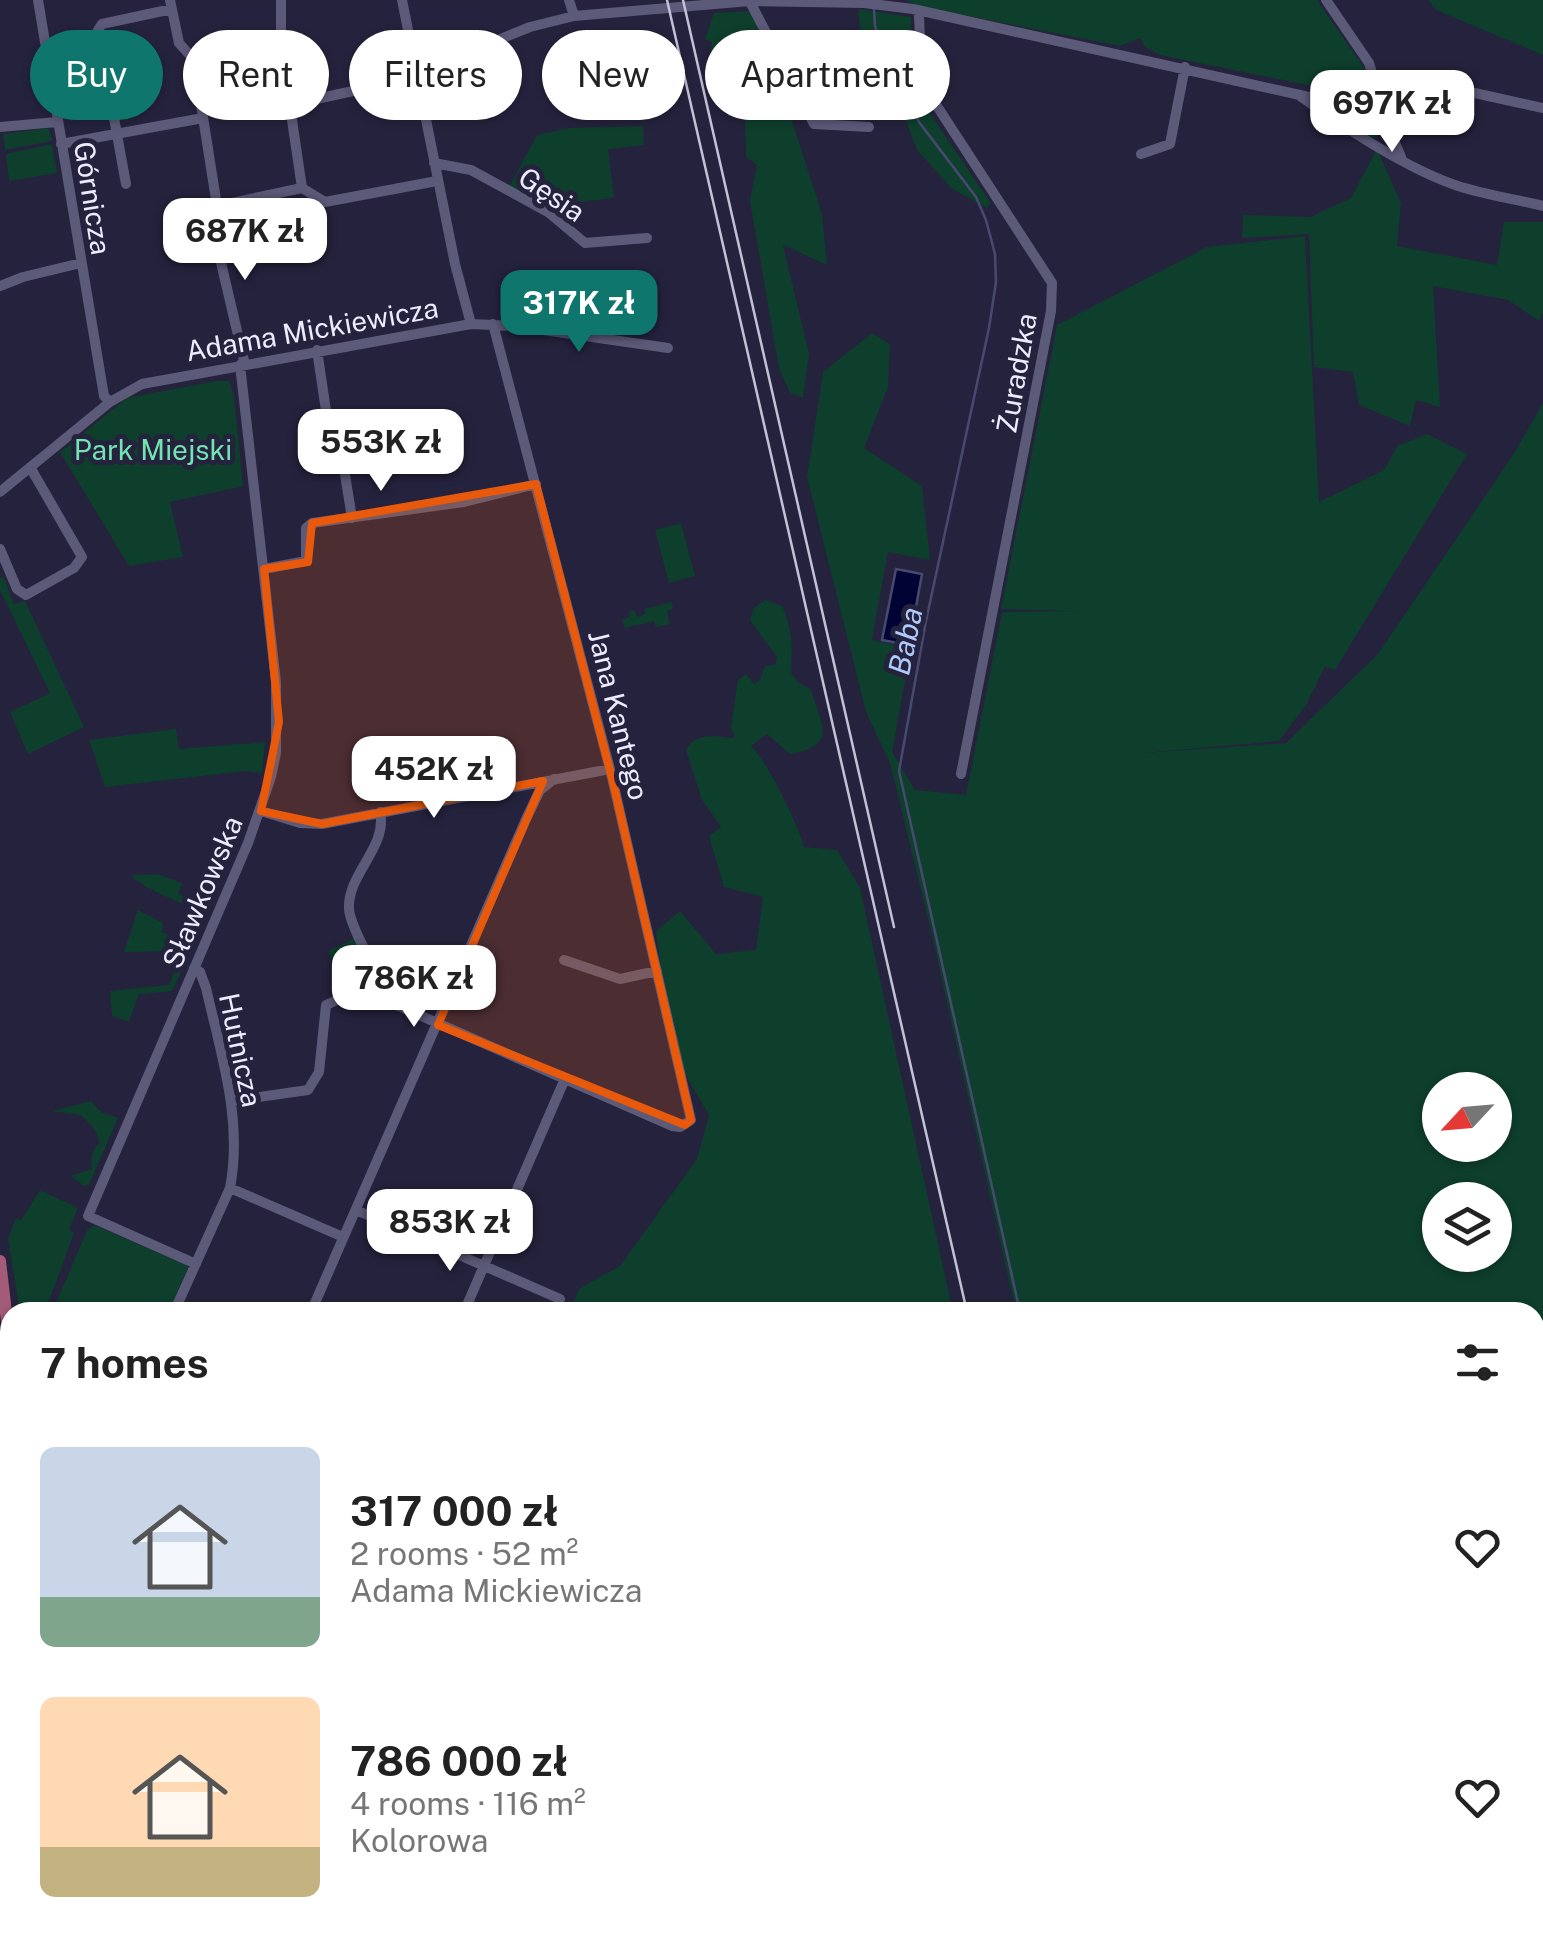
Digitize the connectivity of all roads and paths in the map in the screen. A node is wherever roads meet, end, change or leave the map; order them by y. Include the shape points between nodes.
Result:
1 (38, 0) edge
2 (281, 0) edge
3 (402, 0) edge
4 (569, 0) edge
5 (749, 0) edge
6 (1326, 0) edge
7 (171, 4) edge
8 (646, 5) edge
9 (921, 13) junction
10 (574, 16) junction
11 (281, 30) edge
12 (408, 30) edge
13 (522, 31) edge
14 (183, 48) edge
15 (1185, 68) junction
16 (1379, 90) junction
17 (1341, 94) junction
18 (1299, 95) junction
19 (1543, 108) edge
20 (1332, 118) junction
21 (192, 120) edge
22 (203, 120) edge
23 (291, 120) edge
24 (426, 120) edge
25 (57, 122) junction
26 (1388, 126) junction
27 (0, 127) edge
28 (870, 127) dead end
29 (118, 134) junction
30 (1366, 138) junction
31 (61, 144) junction
32 (1142, 154) dead end
33 (1402, 158) junction
34 (434, 164) junction
35 (437, 181) junction
36 (126, 184) dead end
37 (302, 188) junction
38 (218, 206) junction
39 (1543, 206) edge
40 (647, 238) dead end
41 (81, 263) junction
42 (0, 286) edge
43 (472, 324) junction
44 (493, 324) junction
45 (668, 348) dead end
46 (317, 350) junction
47 (242, 365) junction
48 (110, 402) junction
49 (30, 467) junction
50 (536, 484) junction
51 (0, 492) edge
52 (352, 518) junction
53 (0, 550) edge
54 (264, 569) junction
55 (610, 769) junction
56 (961, 774) dead end
57 (554, 779) junction
58 (261, 811) junction
59 (380, 812) junction
60 (564, 960) dead end
61 (194, 968) junction
62 (657, 971) junction
63 (382, 980) junction
64 (438, 1025) junction
65 (564, 1081) junction
66 (232, 1101) junction
67 (230, 1188) junction
68 (356, 1210) junction
69 (343, 1237) junction
70 (0, 1261) edge
71 (196, 1264) junction
72 (484, 1268) junction
73 (560, 1299) dead end
74 (5, 1302) edge
75 (179, 1302) edge
76 (315, 1302) edge
77 (469, 1302) edge

1 - 25 street, Górnicza
2 - 11 street
3 - 12 street
4 - 10 street
5 - 8 street
5 - 9 street via 883,4
5 - 28 street via 814,124
6 - 16 street via 1369,63
7 - 14 street, Sławkowska
7 - 29 street via 99,28
8 - 10 street
9 - 15 street
9 - 56 street, Żuradzka via 922,83 1052,283
10 - 13 street
15 - 18 street
15 - 32 street via 1170,144
16 - 17 street
16 - 19 street via 1443,86
16 - 26 street
17 - 18 street
17 - 20 street via 1331,104
18 - 20 street
20 - 30 street
21 - 29 street
22 - 38 street, Sławkowska
23 - 37 street
24 - 34 street
25 - 27 street
25 - 31 street, Górnicza
26 - 30 street via 1380,139
26 - 33 street
29 - 31 street
29 - 36 street
30 - 33 street
31 - 41 street, Górnicza
33 - 39 street via 1459,186
34 - 35 street
34 - 40 street, Gęsia via 471,170 548,212 585,243
35 - 37 street via 325,202
35 - 43 street
37 - 38 street
38 - 47 street, Sławkowska via 215,237
41 - 42 street
41 - 48 street, Górnicza
43 - 44 street, Adama Mickiewicza
43 - 46 street, Adama Mickiewicza
44 - 45 street, Adama Mickiewicza
44 - 50 street, Jana Kantego
46 - 47 street, Adama Mickiewicza
46 - 52 street
47 - 48 street, Adama Mickiewicza via 142,384
47 - 54 street, Sławkowska
48 - 49 street, Adama Mickiewicza
49 - 51 street, Adama Mickiewicza
49 - 53 street via 82,557 26,595
50 - 52 street
50 - 55 street, Jana Kantego
52 - 54 street via 312,522 306,560
54 - 58 street, Sławkowska via 278,722
55 - 57 street
55 - 62 street, Jana Kantego
57 - 59 street
57 - 64 street via 534,800
58 - 59 street via 312,825
58 - 61 street, Sławkowska
59 - 63 street via 382,830 348,910
60 - 62 street via 620,980
61 - 66 street, Hutnicza via 206,988
61 - 71 street, Sławkowska via 88,1216
62 - 65 street, Jana Kantego via 691,1120 672,1126
63 - 64 street via 394,1004
63 - 66 street via 326,1005 319,1072 308,1090
64 - 65 street
64 - 68 street
65 - 72 street
66 - 67 street, Hutnicza
67 - 69 street
67 - 71 street, Hutnicza
68 - 69 street
68 - 72 street
69 - 76 street
70 - 74 main road
71 - 75 street, Hutnicza
72 - 73 street
72 - 77 street

